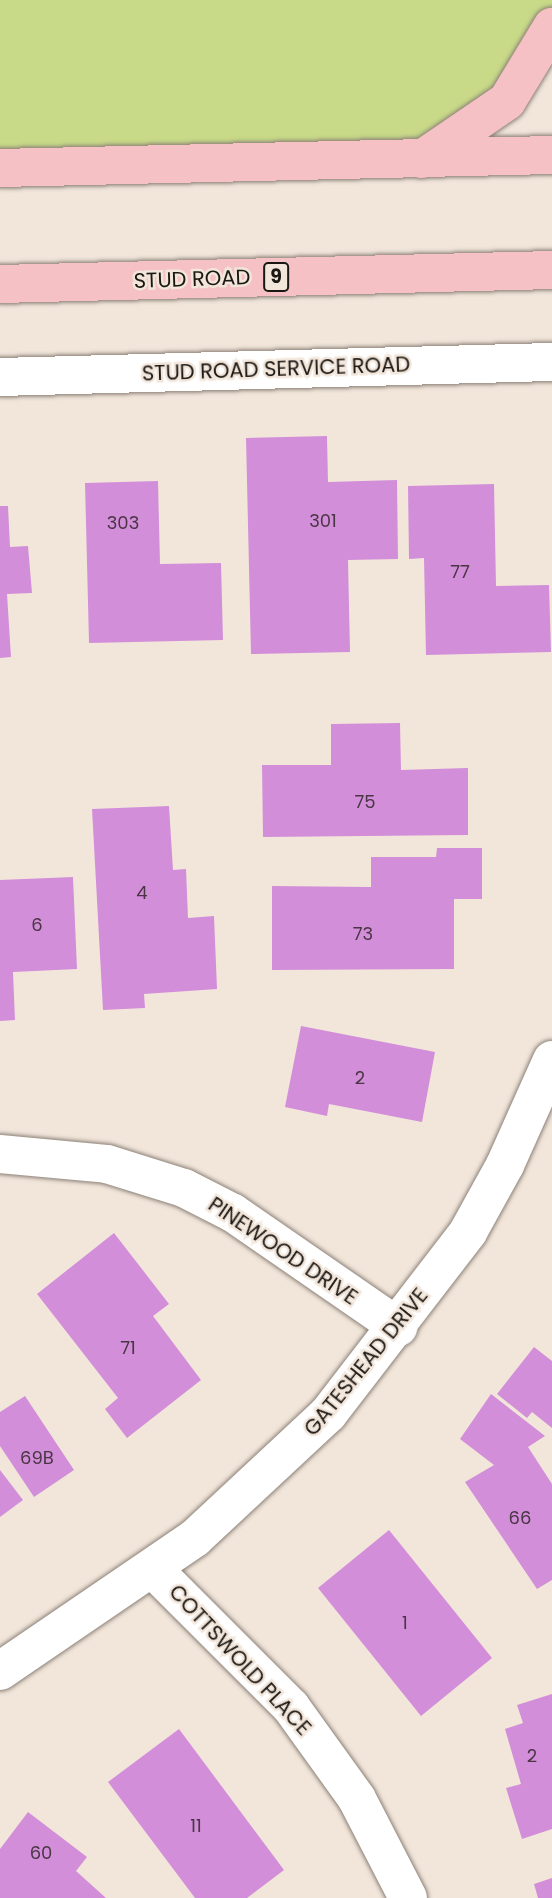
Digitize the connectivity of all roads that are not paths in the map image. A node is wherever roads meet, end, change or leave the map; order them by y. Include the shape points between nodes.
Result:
1 (552, 27) edge
2 (552, 155) edge
3 (422, 159) junction
4 (0, 169) edge
5 (552, 270) edge
6 (0, 284) edge
7 (552, 362) edge
8 (0, 377) edge
9 (552, 1060) edge
10 (0, 1154) edge
11 (398, 1327) junction
12 (153, 1569) junction
13 (0, 1671) edge
14 (408, 1898) edge

1 - 3 main road via 507,101
2 - 3 main road
3 - 4 main road
5 - 6 main road, STUD ROAD / 9
7 - 8 street, STUD ROAD SERVICE ROAD
9 - 11 street, GATESHEAD DRIVE via 505,1165 468,1232
10 - 11 street, PINEWOOD DRIVE via 107,1164 184,1188 233,1213
11 - 12 street, GATESHEAD DRIVE via 328,1414 276,1466
12 - 13 street, GATESHEAD DRIVE
12 - 14 street, COTTSWOLD PLACE via 291,1707 357,1800

